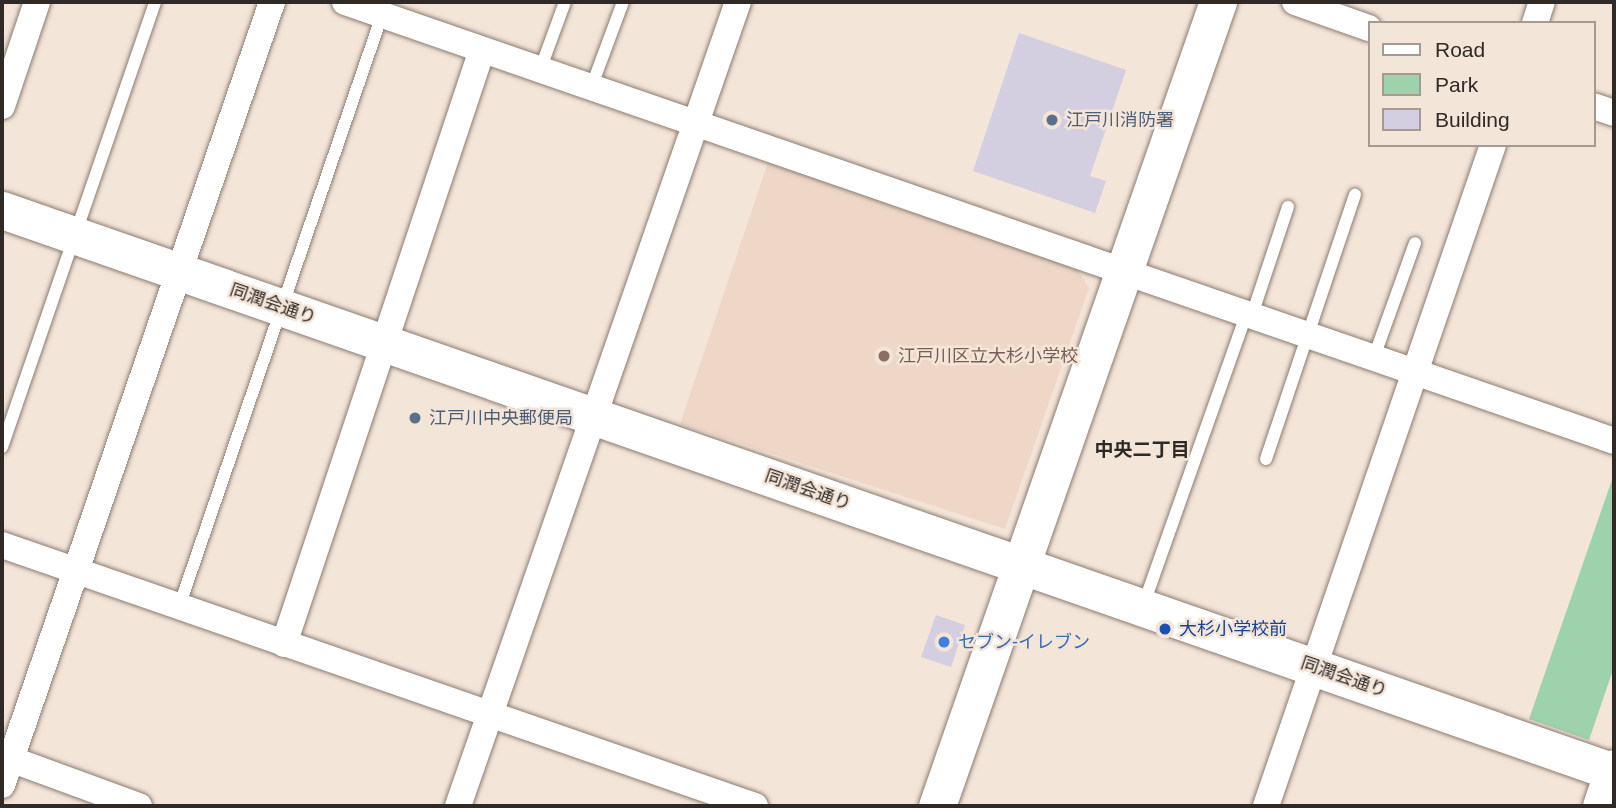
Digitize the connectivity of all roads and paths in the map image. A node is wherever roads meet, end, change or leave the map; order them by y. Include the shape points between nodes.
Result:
1 (37, 2) edge
2 (155, 2) edge
3 (272, 2) edge
4 (345, 2) edge
5 (565, 2) edge
6 (622, 2) edge
7 (738, 2) edge
8 (1218, 2) edge
9 (1295, 2) edge
10 (1542, 2) edge
11 (1338, 9) edge
12 (382, 15) junction
13 (1536, 21) edge
14 (1368, 27) edge
15 (482, 50) junction
16 (540, 70) junction
17 (591, 88) junction
18 (2, 106) edge
19 (1595, 107) edge
20 (1614, 113) edge
21 (696, 125) junction
22 (1492, 147) edge
23 (1355, 195) dead end
24 (1288, 207) dead end
25 (2, 210) edge
26 (75, 235) junction
27 (1415, 243) dead end
28 (1125, 268) junction
29 (179, 271) junction
30 (282, 307) junction
31 (1250, 314) junction
32 (1308, 334) junction
33 (385, 343) junction
34 (1374, 357) junction
35 (1418, 372) junction
36 (596, 416) junction
37 (1614, 441) edge
38 (2, 447) edge
39 (1266, 459) dead end
40 (2, 545) edge
41 (1023, 565) junction
42 (74, 571) junction
43 (179, 607) junction
44 (1143, 607) junction
45 (284, 644) junction
46 (1314, 666) junction
47 (490, 716) junction
48 (6, 758) edge
49 (1614, 770) edge
50 (2, 785) edge
51 (139, 806) edge
52 (458, 806) edge
53 (755, 806) edge
54 (937, 806) edge
55 (1266, 806) edge
56 (1601, 806) edge

1 - 18 street
2 - 26 lane
3 - 29 street
4 - 12 street
5 - 16 lane
6 - 17 lane
7 - 21 street
8 - 28 street
9 - 11 street
10 - 13 street
11 - 14 street
12 - 15 street
12 - 30 lane
15 - 16 street
15 - 33 street
16 - 17 street
17 - 21 street
19 - 20 street
21 - 28 street
21 - 36 street
22 - 35 street
23 - 32 lane
24 - 31 lane
25 - 26 street, 同潤会通り
26 - 29 street, 同潤会通り
26 - 38 lane
27 - 34 lane
28 - 31 street
28 - 41 street
29 - 30 street, 同潤会通り
29 - 42 street
30 - 33 street, 同潤会通り
30 - 43 lane
31 - 32 street
31 - 44 lane
32 - 34 street
32 - 39 lane
33 - 36 street, 同潤会通り
33 - 45 street
34 - 35 street
35 - 37 street
35 - 46 street
36 - 41 street, 同潤会通り
36 - 47 street
40 - 42 street
41 - 44 street, 同潤会通り
41 - 54 street
42 - 43 street
42 - 48 street
43 - 45 street
44 - 46 street, 同潤会通り
45 - 47 street
46 - 49 street, 同潤会通り
46 - 55 street
47 - 52 street
47 - 53 street
48 - 50 street
48 - 51 street
49 - 56 street

